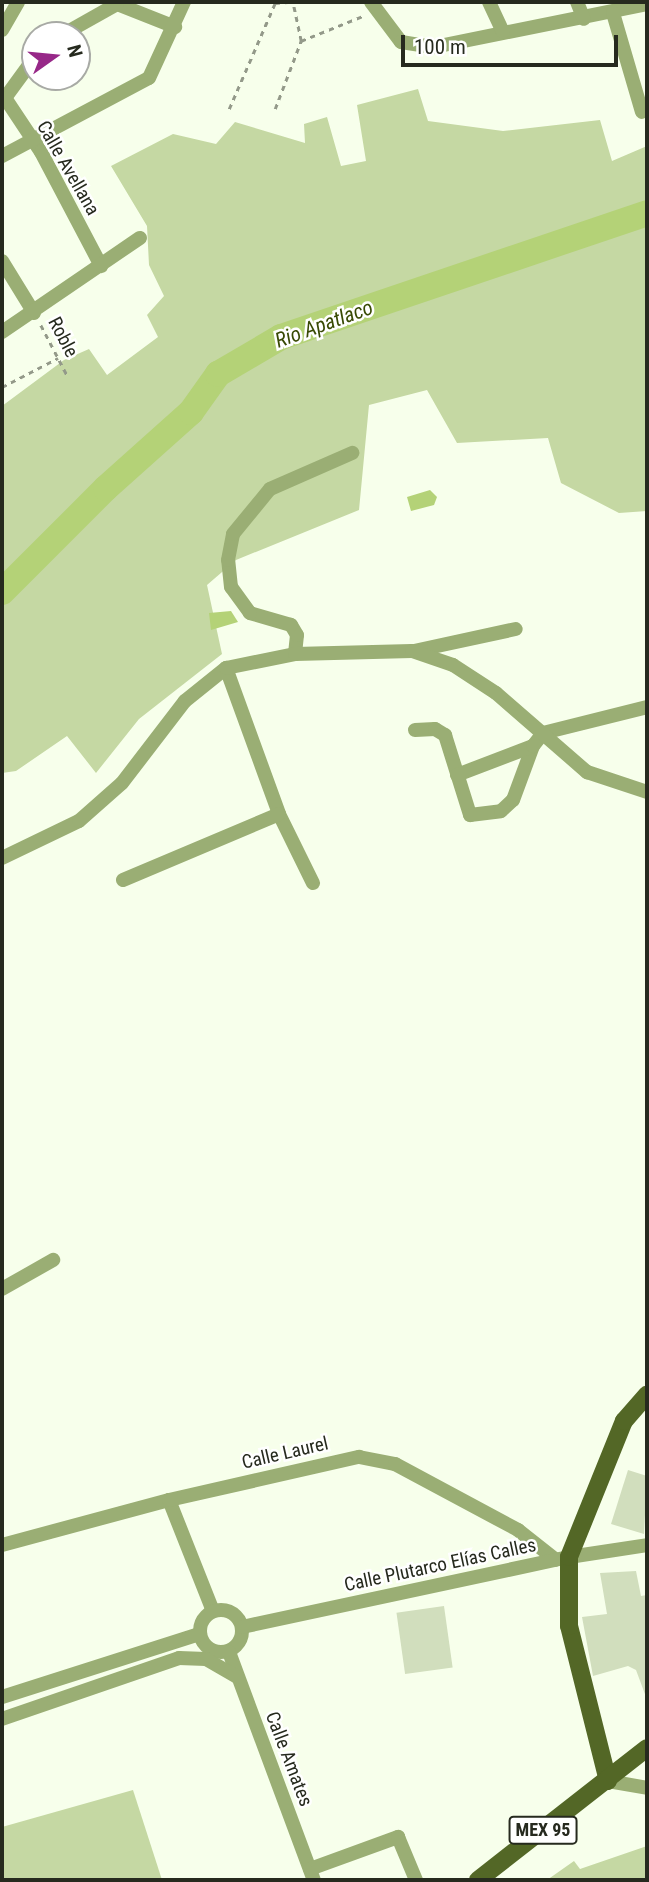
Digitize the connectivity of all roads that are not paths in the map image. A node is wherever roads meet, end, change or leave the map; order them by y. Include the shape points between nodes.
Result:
1 (18, 2) edge
2 (184, 2) edge
3 (489, 2) edge
4 (577, 2) edge
5 (114, 3) edge
6 (647, 4) edge
7 (373, 7) edge
8 (612, 13) junction
9 (584, 19) junction
10 (85, 21) edge
11 (175, 27) junction
12 (2, 30) edge
13 (503, 32) junction
14 (21, 76) edge
15 (642, 112) dead end
16 (30, 139) junction
17 (2, 156) edge
18 (140, 238) dead end
19 (2, 261) edge
20 (101, 266) junction
21 (34, 313) junction
22 (2, 332) edge
23 (352, 453) dead end
24 (516, 629) dead end
25 (412, 651) junction
26 (295, 654) junction
27 (226, 668) junction
28 (647, 707) edge
29 (415, 730) dead end
30 (543, 733) junction
31 (533, 746) junction
32 (457, 775) junction
33 (647, 792) edge
34 (279, 814) junction
35 (2, 858) edge
36 (123, 880) dead end
37 (313, 883) dead end
38 (53, 1260) dead end
39 (2, 1289) edge
40 (647, 1395) edge
41 (169, 1500) junction
42 (2, 1545) edge
43 (647, 1545) edge
44 (563, 1559) junction
45 (213, 1611) junction
46 (243, 1627) junction
47 (200, 1634) junction
48 (229, 1651) junction
49 (237, 1677) junction
50 (2, 1698) edge
51 (2, 1719) edge
52 (647, 1748) edge
53 (608, 1781) junction
54 (647, 1788) edge
55 (312, 1875) edge
56 (416, 1880) edge
57 (478, 1880) edge

1 - 12 street
2 - 11 street
3 - 13 street
4 - 9 street
5 - 10 street
5 - 11 street
6 - 8 street
7 - 13 street via 401,42 435,47
8 - 9 street
8 - 15 street
9 - 13 street
11 - 16 street via 149,78
14 - 16 street, Calle Avellana via 5,98
16 - 17 street
16 - 20 street, Calle Avellana
18 - 20 street
19 - 21 street
20 - 21 street
21 - 22 street
23 - 26 street via 270,489 233,534 228,560 231,587 250,613 291,625 297,635
24 - 25 street
25 - 26 street
25 - 30 street via 453,665 496,693
26 - 27 street
27 - 34 street
27 - 35 street via 185,701 122,783 79,821
28 - 30 street
29 - 32 street via 435,729 445,735
30 - 31 street
30 - 33 street via 587,772
31 - 32 street
31 - 32 street via 526,776 513,800 500,811 470,815
34 - 36 street
34 - 37 street
38 - 39 street
40 - 44 main road via 624,1421
41 - 42 street, Calle Laurel
41 - 44 street, Calle Laurel via 359,1457 395,1464
41 - 45 street
43 - 44 street, Calle Plutarco Elías Calles
44 - 46 street, Calle Plutarco Elías Calles
44 - 53 main road via 569,1626
45 - 46 street via 236,1616
45 - 47 street via 202,1620
46 - 48 street via 242,1637
47 - 48 street via 210,1650
47 - 50 street
48 - 49 street, Calle Amates
49 - 51 street via 206,1659 179,1658
49 - 55 street, Calle Amates
52 - 53 main road, MEX 95
53 - 54 street
53 - 57 main road, MEX 95
55 - 56 street via 398,1837

